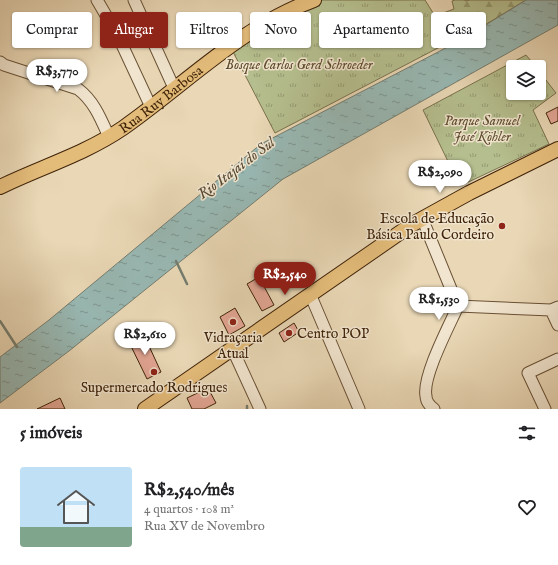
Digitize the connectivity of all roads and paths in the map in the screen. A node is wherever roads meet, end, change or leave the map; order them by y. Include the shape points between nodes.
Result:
1 (97, 0) edge
2 (134, 0) edge
3 (314, 0) edge
4 (0, 62) edge
5 (174, 88) junction
6 (151, 107) junction
7 (109, 136) junction
8 (558, 149) edge
9 (0, 187) edge
10 (422, 218) junction
11 (310, 294) junction
12 (458, 306) junction
13 (554, 308) edge
14 (558, 325) edge
15 (232, 348) junction
16 (558, 359) edge
17 (145, 409) edge
18 (260, 409) edge
19 (359, 409) edge
20 (434, 409) edge
21 (545, 409) edge

1 - 6 street via 117,34
2 - 5 street
3 - 5 main road, Rua Ruy Barbosa via 281,15 225,48
4 - 7 street via 78,89 93,104
5 - 6 main road, Rua Ruy Barbosa
6 - 7 main road, Rua Ruy Barbosa
7 - 9 main road, Rua Ruy Barbosa via 87,149
8 - 10 main road
10 - 11 main road
10 - 12 street
11 - 15 main road
11 - 19 street
12 - 13 street
12 - 20 street via 426,381 426,397
13 - 14 street
15 - 17 main road
15 - 18 street
16 - 21 street via 528,373

